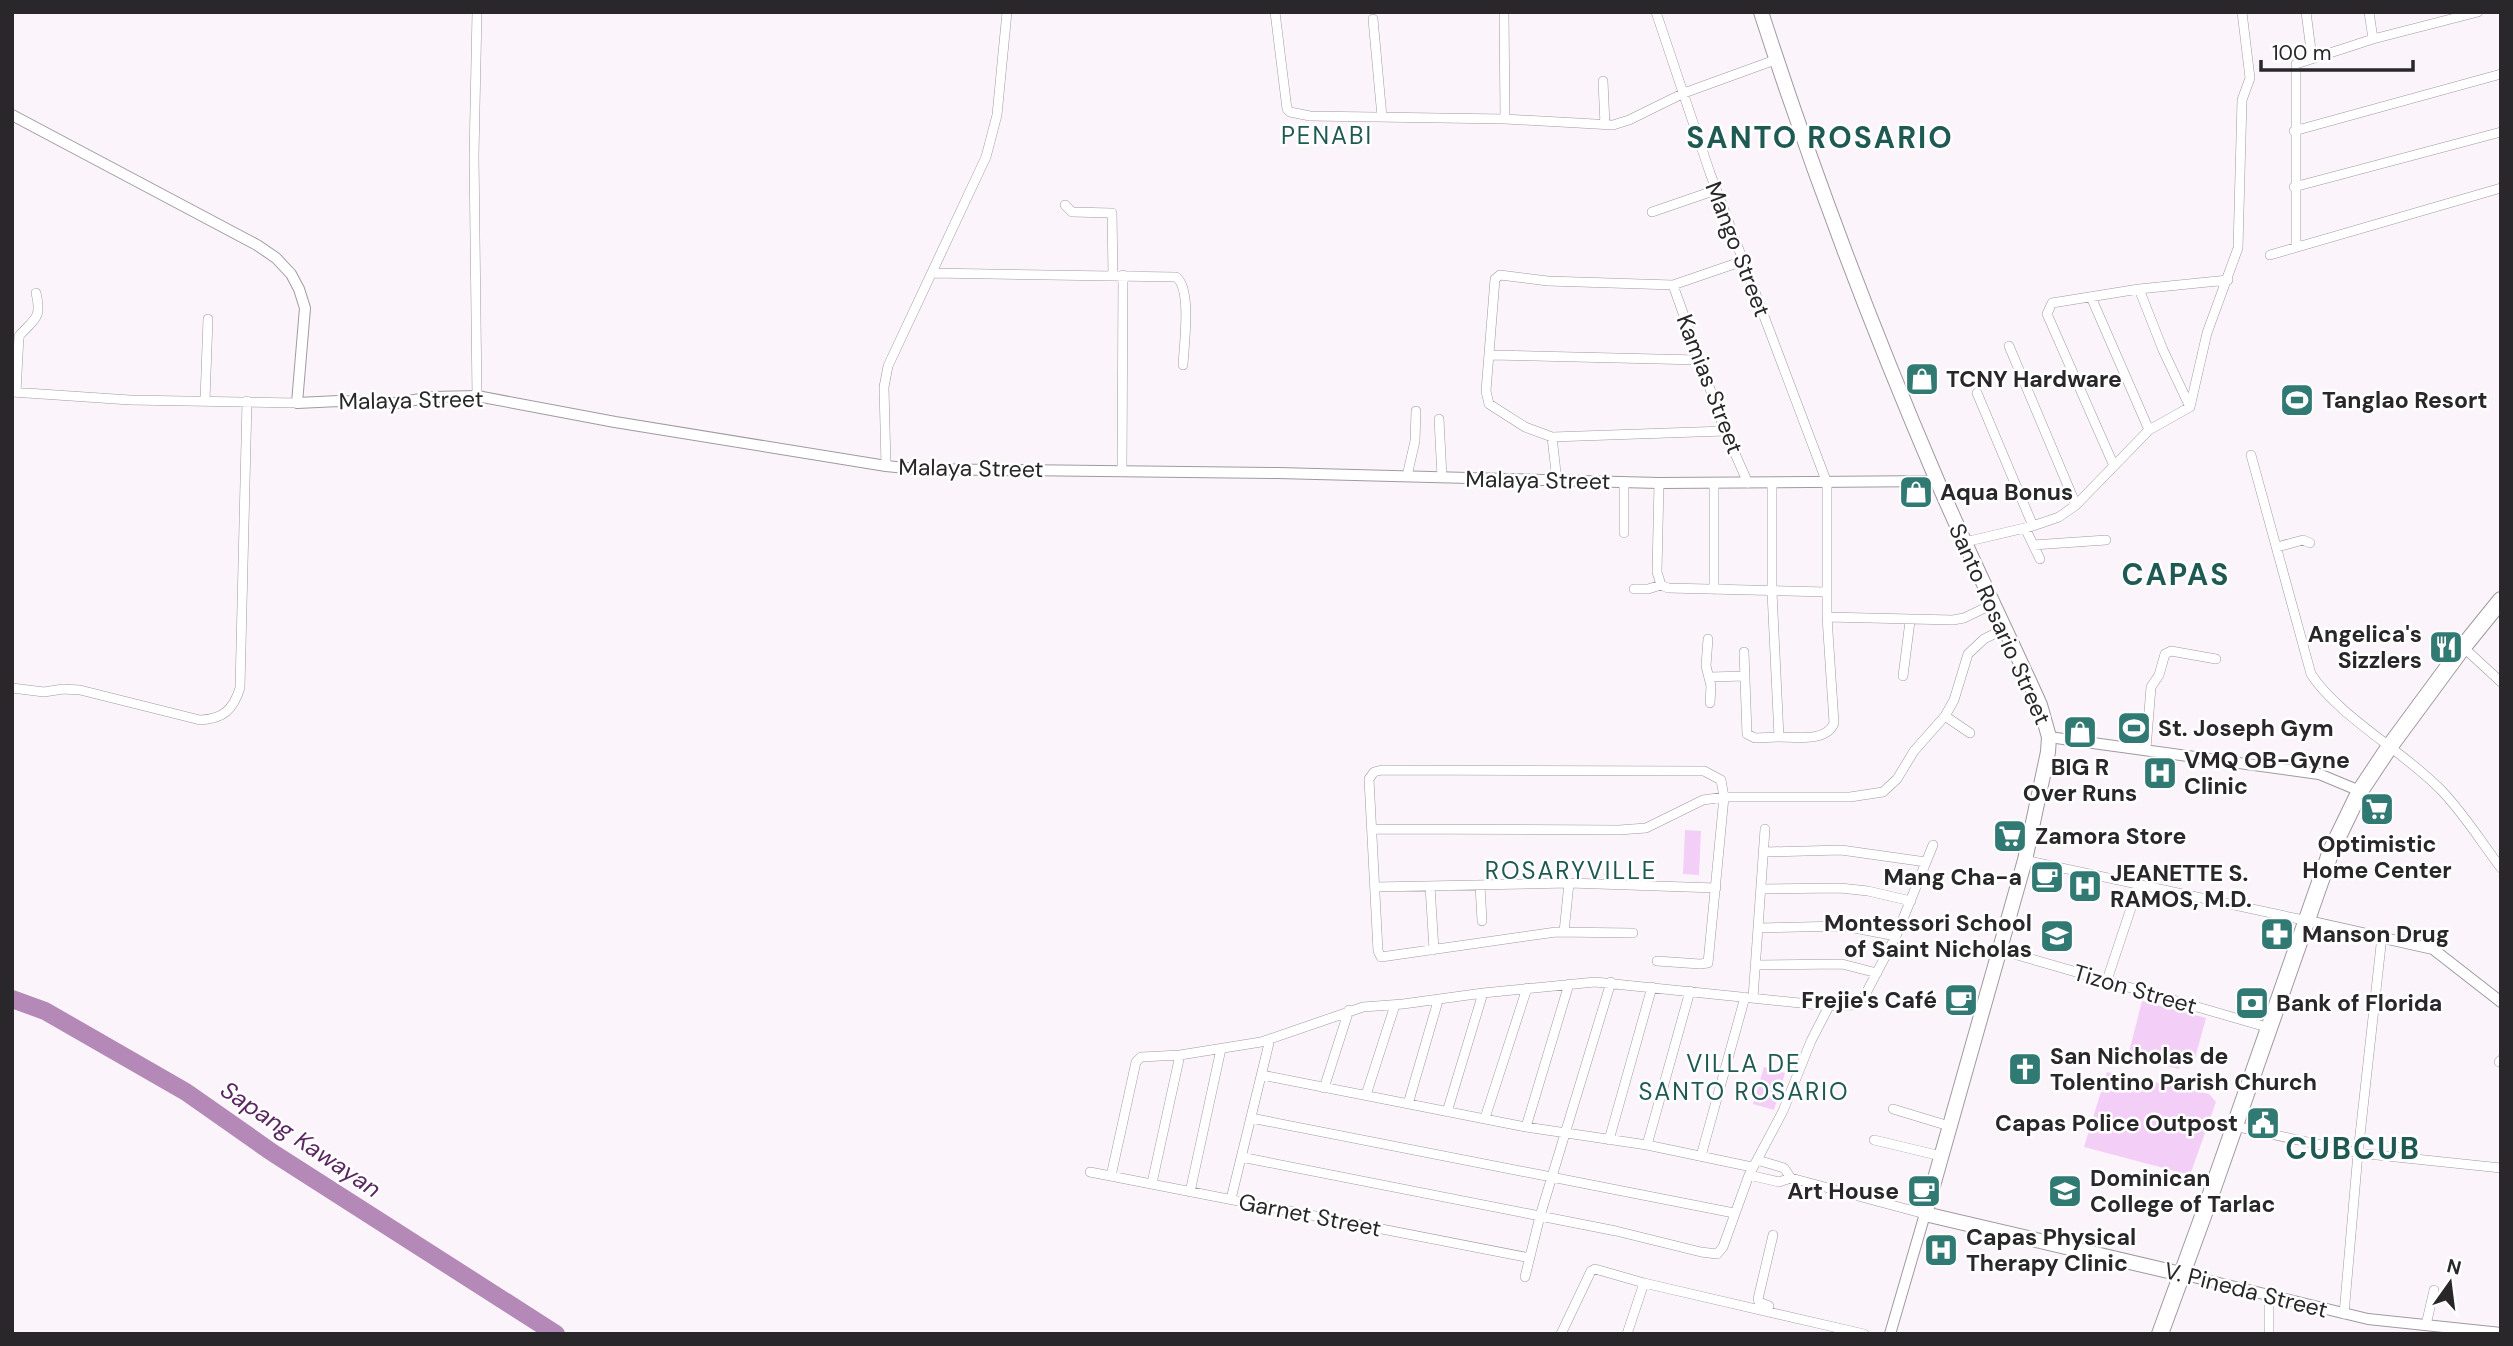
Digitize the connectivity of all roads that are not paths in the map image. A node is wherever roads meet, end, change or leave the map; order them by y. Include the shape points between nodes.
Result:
1 (477, 12) edge
2 (1007, 12) edge
3 (1275, 12) edge
4 (1504, 12) edge
5 (1656, 12) edge
6 (1761, 12) edge
7 (2242, 12) edge
8 (2306, 12) edge
9 (2369, 12) edge
10 (2478, 12) edge
11 (2436, 17) edge
12 (1373, 19) dead end
13 (2373, 39) junction
14 (2312, 58) junction
15 (1775, 60) junction
16 (2501, 74) edge
17 (1603, 80) dead end
18 (1684, 93) junction
19 (12, 115) edge
20 (1382, 117) junction
21 (1505, 119) junction
22 (1605, 125) junction
23 (2294, 131) junction
24 (2501, 132) edge
25 (2294, 187) junction
26 (2501, 188) edge
27 (1716, 190) junction
28 (1065, 205) dead end
29 (1652, 212) dead end
30 (2296, 247) junction
31 (2270, 255) dead end
32 (1743, 261) junction
33 (932, 273) junction
34 (1118, 275) junction
35 (2228, 279) junction
36 (1673, 285) junction
37 (2139, 289) junction
38 (36, 293) dead end
39 (2091, 297) junction
40 (208, 319) dead end
41 (2009, 346) dead end
42 (1491, 355) junction
43 (1699, 360) junction
44 (1183, 365) dead end
45 (14, 392) edge
46 (1977, 393) dead end
47 (477, 396) junction
48 (205, 400) junction
49 (247, 401) junction
50 (297, 403) junction
51 (2190, 407) junction
52 (1416, 411) dead end
53 (1439, 419) dead end
54 (2149, 430) junction
55 (1725, 431) junction
56 (1552, 437) junction
57 (2251, 456) dead end
58 (886, 466) junction
59 (2114, 466) junction
60 (1122, 470) junction
61 (1407, 477) junction
62 (1442, 477) junction
63 (1557, 481) junction
64 (1937, 481) junction
65 (1624, 482) junction
66 (1659, 483) junction
67 (1714, 483) junction
68 (1748, 483) junction
69 (1827, 483) junction
70 (1772, 484) junction
71 (2076, 505) junction
72 (2029, 527) junction
73 (1624, 533) dead end
74 (2106, 540) dead end
75 (1965, 542) junction
76 (2310, 543) dead end
77 (2033, 545) junction
78 (2277, 547) junction
79 (2040, 559) dead end
80 (1661, 585) junction
81 (1634, 589) dead end
82 (1714, 590) junction
83 (1772, 592) junction
84 (1827, 592) junction
85 (2501, 600) edge
86 (1993, 604) junction
87 (1827, 617) junction
88 (1910, 621) junction
89 (2004, 629) junction
90 (1708, 639) dead end
91 (2463, 647) junction
92 (1744, 652) dead end
93 (2216, 659) dead end
94 (1745, 676) junction
95 (1710, 677) junction
96 (1903, 677) dead end
97 (2501, 682) edge
98 (12, 688) edge
99 (1710, 703) dead end
100 (1945, 716) junction
101 (1970, 733) dead end
102 (1779, 737) junction
103 (2049, 737) junction
104 (2390, 746) junction
105 (2146, 749) junction
106 (2360, 791) junction
107 (1724, 797) junction
108 (1372, 829) junction
109 (1765, 829) dead end
110 (1933, 845) dead end
111 (1765, 852) junction
112 (2025, 860) junction
113 (1926, 862) junction
114 (2501, 868) edge
115 (1569, 883) junction
116 (2139, 884) junction
117 (1480, 885) junction
118 (1430, 886) junction
119 (1375, 887) junction
120 (1716, 888) junction
121 (1761, 889) junction
122 (1912, 901) junction
123 (1482, 921) dead end
124 (2308, 922) junction
125 (1758, 928) junction
126 (1564, 932) junction
127 (1633, 933) dead end
128 (1896, 936) junction
129 (2382, 936) junction
130 (1434, 950) junction
131 (2000, 950) junction
132 (1657, 961) dead end
133 (1756, 965) junction
134 (1877, 972) junction
135 (2107, 981) junction
136 (1611, 982) junction
137 (1569, 984) junction
138 (1653, 987) junction
139 (1527, 988) junction
140 (1690, 991) junction
141 (1483, 993) junction
142 (1749, 997) junction
143 (1438, 1000) junction
144 (2501, 1002) edge
145 (1395, 1005) junction
146 (1829, 1006) junction
147 (1349, 1010) junction
148 (2270, 1028) junction
149 (1270, 1040) junction
150 (1221, 1049) junction
151 (1180, 1055) junction
152 (1262, 1075) junction
153 (1324, 1088) junction
154 (1366, 1096) junction
155 (1408, 1104) junction
156 (1894, 1109) dead end
157 (1447, 1112) junction
158 (1251, 1118) junction
159 (1485, 1118) junction
160 (1949, 1126) junction
161 (2234, 1126) junction
162 (1526, 1127) junction
163 (1566, 1133) junction
164 (1609, 1140) junction
165 (1874, 1140) dead end
166 (1647, 1145) junction
167 (2358, 1153) junction
168 (1701, 1156) junction
169 (1941, 1156) junction
170 (1241, 1157) junction
171 (1753, 1167) junction
172 (2501, 1168) edge
173 (1090, 1172) dead end
174 (1111, 1176) junction
175 (1553, 1178) junction
176 (1791, 1178) junction
177 (1152, 1184) junction
178 (1190, 1192) junction
179 (1231, 1199) junction
180 (1734, 1213) junction
181 (1925, 1214) junction
182 (1540, 1216) junction
183 (1773, 1234) dead end
184 (1530, 1258) junction
185 (2182, 1274) junction
186 (1525, 1277) dead end
187 (1644, 1283) junction
188 (2434, 1290) dead end
189 (2269, 1296) junction
190 (1776, 1313) junction
191 (2344, 1314) junction
192 (2426, 1325) junction
193 (2501, 1333) edge
194 (1561, 1334) edge
195 (1627, 1334) edge
196 (1864, 1334) edge
197 (1890, 1334) edge
198 (2160, 1334) edge
199 (2269, 1334) edge

1 - 47 street
2 - 33 street via 997,115 986,157
3 - 20 street via 1290,112
4 - 21 street
5 - 18 street, Mango Street
6 - 15 main road, Santo Rosario Street
7 - 35 street via 2250,78 2242,100 2238,248
8 - 14 street
9 - 13 street
10 - 11 street
11 - 13 street
12 - 20 street
13 - 14 street
14 - 23 street via 2298,61 2294,68
15 - 18 street
15 - 64 main road, Santo Rosario Street
16 - 23 street
17 - 22 street
18 - 22 street via 1629,120
18 - 27 street, Mango Street
19 - 50 street via 276,258 299,289 305,308
20 - 21 street
21 - 22 street
23 - 25 street
24 - 25 street
25 - 30 street
26 - 30 street
27 - 29 street
27 - 32 street, Mango Street
28 - 34 street via 1072,212 1112,213
30 - 31 street
32 - 36 street
32 - 69 street, Mango Street
33 - 34 street
33 - 58 street via 888,366 884,387
34 - 44 street via 1167,275 1182,281 1186,293
34 - 60 street
35 - 37 street
35 - 51 street via 2207,333
36 - 42 street via 1500,275 1495,279
36 - 43 street, Kamias Street
37 - 39 street
37 - 51 street
38 - 45 street via 38,318 19,336
39 - 54 street
39 - 59 street via 2052,303 2047,314
40 - 48 street
41 - 71 street
42 - 43 street
42 - 56 street via 1486,391 1489,404 1525,427
43 - 55 street, Kamias Street
45 - 48 street, Malaya Street
46 - 72 street
47 - 50 street, Malaya Street via 396,403
47 - 58 street, Malaya Street
48 - 49 street, Malaya Street
49 - 50 street, Malaya Street
49 - 98 street via 240,688 228,712 200,720 80,690
51 - 54 street
52 - 61 street
53 - 62 street
54 - 59 street
55 - 56 street
55 - 68 street, Kamias Street
56 - 63 street
57 - 78 street
58 - 60 street, Malaya Street
59 - 71 street
60 - 61 street, Malaya Street
61 - 62 street, Malaya Street
62 - 63 street, Malaya Street
63 - 65 street, Malaya Street
64 - 69 street, Malaya Street
64 - 75 main road, Santo Rosario Street
65 - 66 street, Malaya Street
65 - 73 street
66 - 67 street, Malaya Street
66 - 80 street via 1657,572
67 - 68 street, Malaya Street
67 - 82 street
68 - 70 street, Malaya Street
69 - 70 street, Malaya Street
69 - 84 street
70 - 83 street
71 - 72 street via 2059,517
72 - 75 street
72 - 77 street
74 - 77 street
75 - 86 main road, Santo Rosario Street
76 - 78 street via 2303,540
77 - 79 street
78 - 104 street via 2311,674 2342,708
80 - 81 street
80 - 82 street
82 - 83 street
83 - 84 street
83 - 102 street
84 - 87 street
85 - 91 highway
86 - 88 street via 1964,618
86 - 89 main road, Santo Rosario Street
87 - 88 street
87 - 102 street via 1834,723 1827,734
88 - 96 street
89 - 100 street via 1968,654
89 - 103 main road, Santo Rosario Street via 2040,705
90 - 95 street
91 - 97 street
91 - 104 highway
92 - 94 street
93 - 105 street via 2171,651 2165,654 2151,687
94 - 95 street
94 - 102 street via 1747,734
95 - 99 street
100 - 101 street
100 - 107 street via 1883,792 1850,797
103 - 105 street
103 - 112 main road, Santo Rosario Street
104 - 106 highway
104 - 114 street via 2443,792
105 - 106 street via 2319,774
106 - 124 highway via 2331,851
107 - 108 street via 1703,800 1646,828
107 - 108 street via 1721,780 1704,771 1382,770 1369,779
107 - 120 street
108 - 119 street
109 - 111 street
110 - 113 street
111 - 113 street via 1841,850
111 - 121 street
112 - 116 street
112 - 131 main road, Santo Rosario Street
113 - 122 street
115 - 117 street
115 - 120 street
115 - 126 street
116 - 124 street
116 - 135 street
117 - 118 street
117 - 123 street
118 - 119 street
118 - 130 street
119 - 130 street via 1379,955 1386,958
120 - 132 street via 1708,962
121 - 122 street via 1840,888
121 - 125 street
122 - 128 street
124 - 129 street
124 - 148 highway
125 - 128 street via 1844,926
125 - 133 street
126 - 127 street
126 - 130 street
128 - 134 street
129 - 144 street via 2437,951
129 - 167 street
131 - 135 street, Tizon Street
131 - 160 main road, Santo Rosario Street
133 - 134 street via 1842,964
133 - 142 street
134 - 146 street via 1860,1002
135 - 148 street, Tizon Street
136 - 137 street
136 - 138 street
136 - 163 street
137 - 139 street
137 - 162 street
138 - 140 street
138 - 164 street
139 - 141 street
139 - 159 street
140 - 142 street
140 - 166 street
141 - 143 street
141 - 157 street
142 - 146 street
142 - 168 street
143 - 145 street
143 - 155 street
145 - 147 street
145 - 154 street
146 - 171 street
147 - 149 street
147 - 153 street
148 - 161 highway
149 - 150 street
149 - 152 street
150 - 151 street
150 - 178 street
151 - 174 street via 1138,1059
151 - 177 street
152 - 153 street
152 - 158 street
153 - 154 street
154 - 155 street
155 - 157 street
156 - 160 street
157 - 159 street
158 - 170 street
158 - 175 street
159 - 162 street
160 - 169 main road, Santo Rosario Street
161 - 167 street
161 - 185 highway
162 - 163 street
163 - 164 street
163 - 175 street
164 - 166 street
165 - 169 street
166 - 168 street
167 - 172 street
167 - 191 street
168 - 171 street
169 - 181 main road, Santo Rosario Street
170 - 179 street
170 - 182 street
171 - 176 street, V. Pineda Street via 1779,1182
171 - 176 street, V. Pineda Street via 1784,1168
171 - 180 street
173 - 174 street, Garnet Street
174 - 177 street, Garnet Street
175 - 180 street
175 - 182 street
176 - 181 street, V. Pineda Street
177 - 178 street, Garnet Street
178 - 179 street, Garnet Street
179 - 184 street, Garnet Street
180 - 182 street via 1717,1254
181 - 185 main road, V. Pineda Street
181 - 197 street, Santo Rosario Street
182 - 184 street
183 - 190 street via 1758,1299 1776,1308
184 - 186 street
185 - 189 street, V. Pineda Street
185 - 198 highway
187 - 190 street
187 - 194 street via 1591,1270
187 - 195 street
188 - 192 street
189 - 191 street, V. Pineda Street
189 - 199 street
190 - 196 street
191 - 192 street, V. Pineda Street
192 - 193 street, V. Pineda Street

